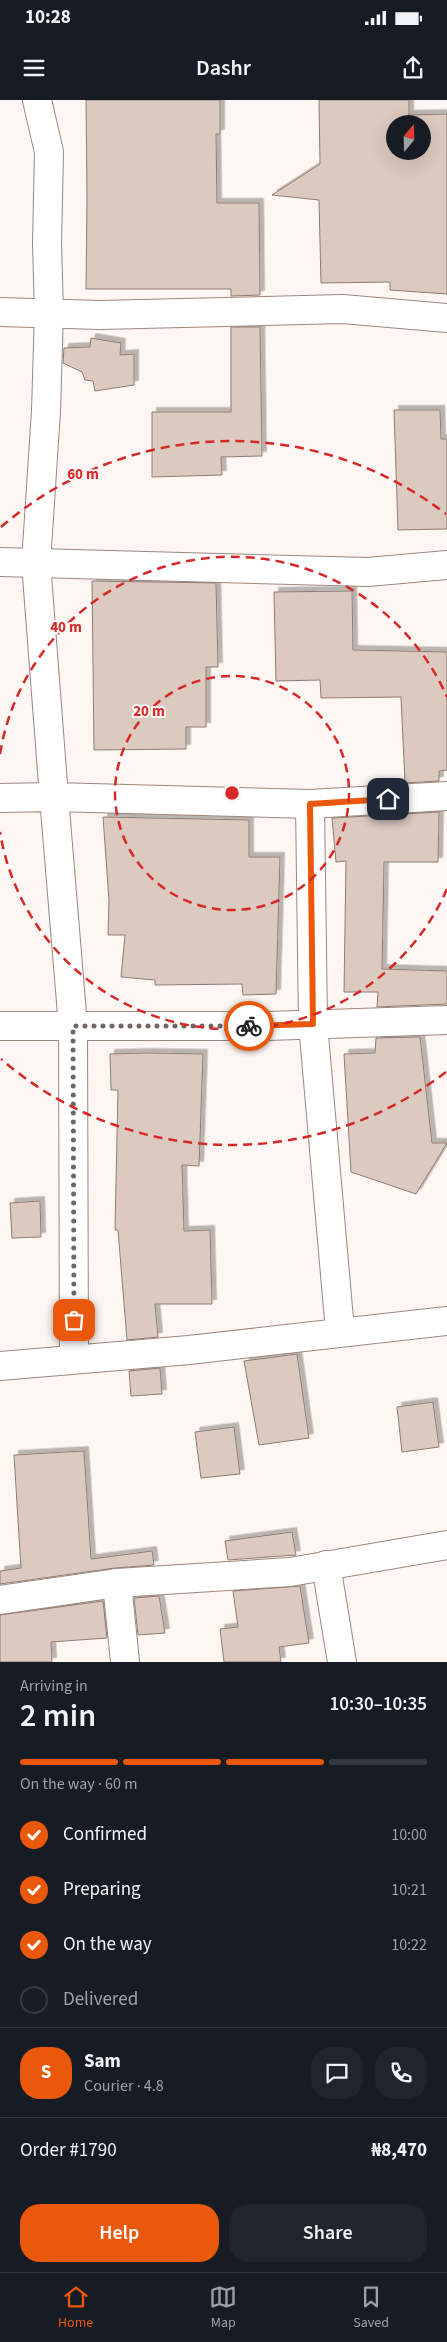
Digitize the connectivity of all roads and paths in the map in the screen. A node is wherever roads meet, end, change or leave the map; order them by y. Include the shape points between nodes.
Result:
1 (37, 100) edge
2 (0, 312) edge
3 (49, 312) junction
4 (447, 318) edge
5 (0, 562) edge
6 (36, 563) junction
7 (447, 565) edge
8 (447, 796) edge
9 (54, 797) junction
10 (0, 798) edge
11 (310, 804) junction
12 (447, 1020) edge
13 (313, 1024) junction
14 (0, 1026) edge
15 (73, 1026) junction
16 (447, 1321) edge
17 (340, 1331) junction
18 (74, 1359) junction
19 (0, 1366) edge
20 (447, 1545) edge
21 (326, 1566) junction
22 (117, 1583) junction
23 (0, 1600) edge
24 (125, 1662) edge
25 (342, 1662) edge

1 - 3 street via 49,152
2 - 3 street
3 - 4 street via 100,315 343,309
3 - 6 street
5 - 6 street
6 - 7 street via 368,572
6 - 9 street
8 - 11 street
9 - 10 street
9 - 11 street
9 - 15 street
11 - 13 street
12 - 13 street
13 - 15 street
13 - 17 street
14 - 15 street
15 - 18 street
16 - 17 street
17 - 18 street via 189,1350
18 - 19 street
20 - 21 street
21 - 22 street via 290,1572
21 - 25 street
22 - 23 street
22 - 24 street

